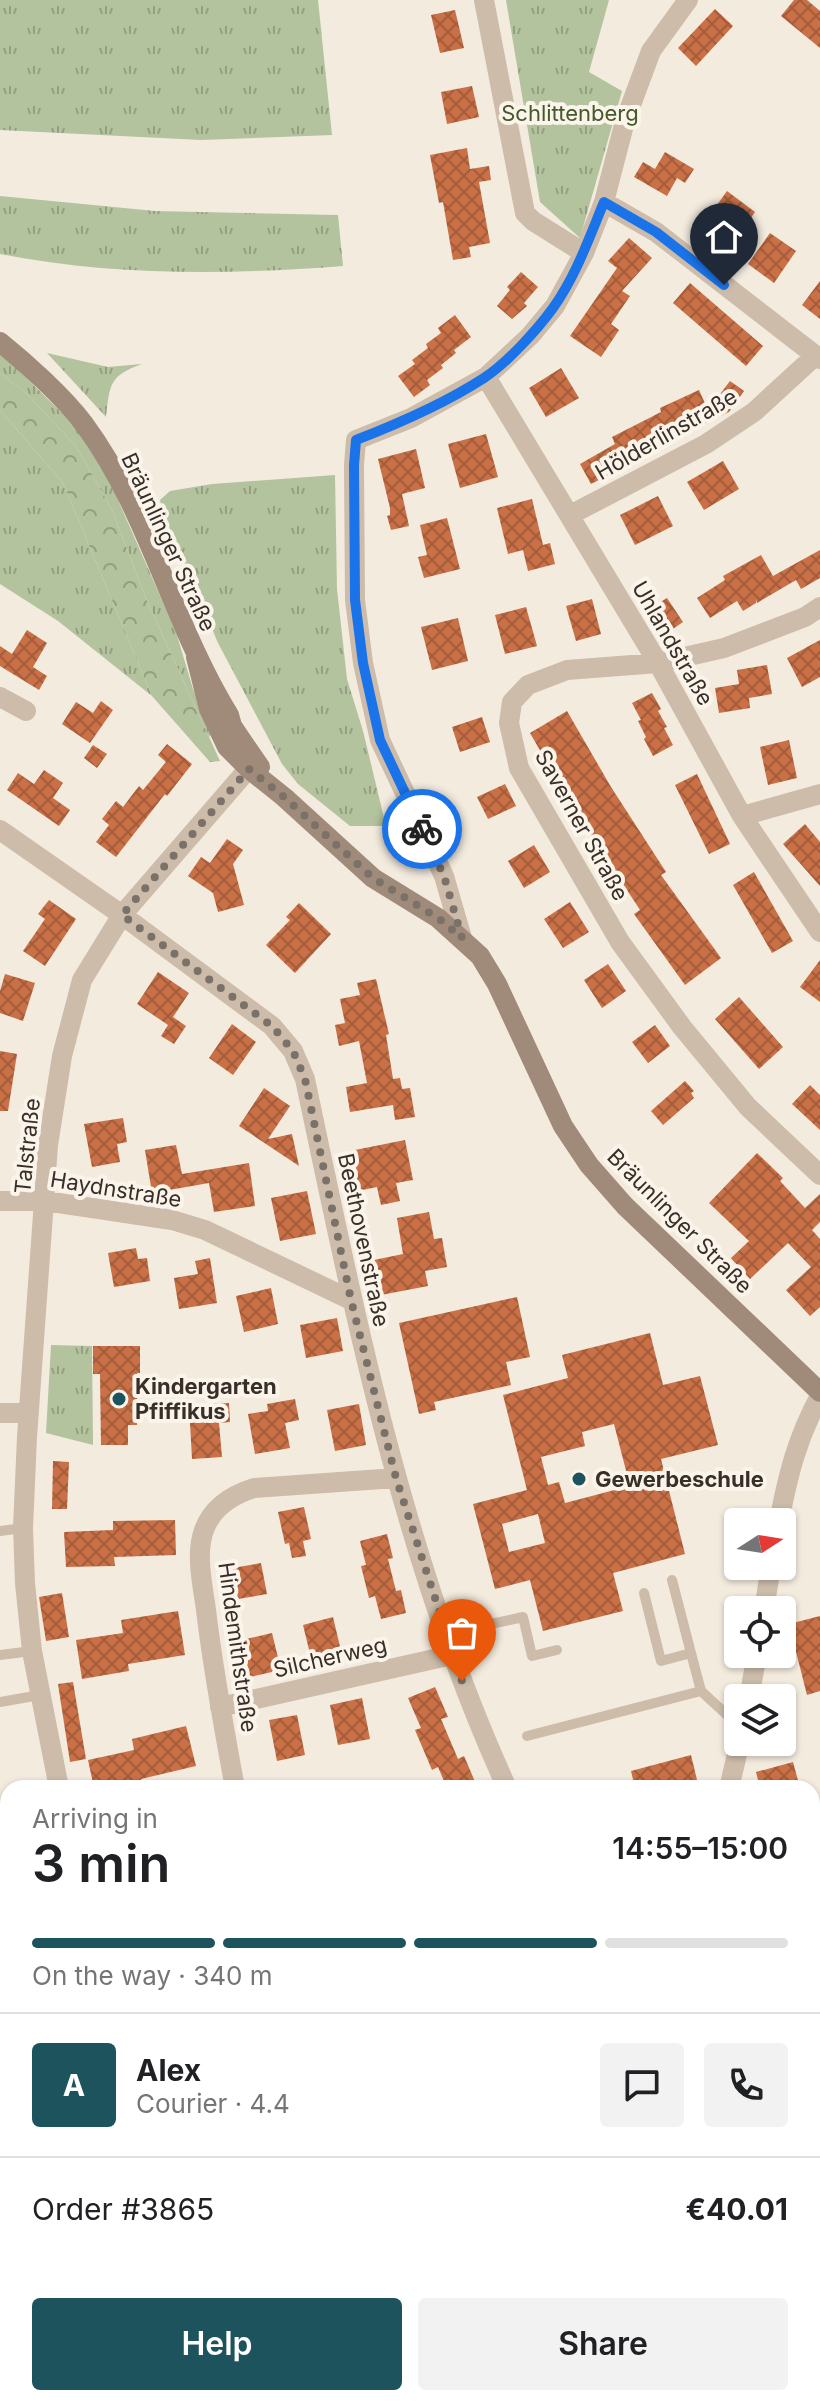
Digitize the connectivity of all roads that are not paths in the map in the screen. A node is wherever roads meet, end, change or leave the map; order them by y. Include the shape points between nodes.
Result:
1 (484, 0) edge
2 (688, 0) edge
3 (604, 202) junction
4 (584, 253) junction
5 (0, 342) edge
6 (818, 357) edge
7 (486, 377) junction
8 (570, 515) junction
9 (820, 607) edge
10 (658, 663) junction
11 (0, 697) edge
12 (26, 711) dead end
13 (252, 765) junction
14 (820, 794) edge
15 (742, 816) junction
16 (0, 830) edge
17 (122, 915) junction
18 (820, 932) edge
19 (462, 938) junction
20 (820, 1175) edge
21 (0, 1201) edge
22 (45, 1201) junction
23 (351, 1300) junction
24 (820, 1394) edge
25 (0, 1413) edge
26 (29, 1413) junction
27 (396, 1478) junction
28 (782, 1508) edge
29 (23, 1528) junction
30 (0, 1531) edge
31 (672, 1580) dead end
32 (644, 1593) dead end
33 (445, 1634) junction
34 (557, 1650) dead end
35 (32, 1651) junction
36 (691, 1653) junction
37 (0, 1655) edge
38 (452, 1655) junction
39 (701, 1691) junction
40 (40, 1695) junction
41 (0, 1702) edge
42 (220, 1707) junction
43 (724, 1712) edge
44 (527, 1736) dead end
45 (737, 1756) edge
46 (57, 1780) edge
47 (234, 1780) edge
48 (503, 1780) edge
49 (731, 1780) edge

1 - 4 street via 525,213
2 - 3 street via 651,51 636,85
3 - 4 street
3 - 6 street via 656,232
4 - 7 street via 555,306
5 - 13 main road, Bräunlinger Straße via 83,423 121,485 196,657
6 - 8 street, Hölderlinstraße via 754,412 706,444
7 - 8 street, Uhlandstraße
7 - 19 street, Bräunlinger Straße via 411,418 356,440 354,465 355,600 380,740 444,876
8 - 10 street, Uhlandstraße
9 - 10 street, Saverner Straße via 724,648
10 - 15 street, Uhlandstraße
10 - 20 street, Saverner Straße via 567,670 528,685 512,702 509,723 519,768 620,942 682,1027 748,1107
11 - 12 street
13 - 17 street, Talstraße
13 - 19 main road, Bräunlinger Straße via 373,878
14 - 15 street
15 - 18 street, Uhlandstraße
16 - 17 street, Beethovenstraße
17 - 22 street, Talstraße via 82,980 62,1056
17 - 23 street, Beethovenstraße via 272,1026 293,1051 305,1079
19 - 24 main road, Bräunlinger Straße via 497,984 563,1126 589,1165
21 - 22 street, Haydnstraße
22 - 23 street, Haydnstraße via 205,1230
22 - 26 street, Talstraße
23 - 27 street, Beethovenstraße
24 - 28 street via 804,1425
25 - 26 street
26 - 29 street, Talstraße
27 - 33 street, Beethovenstraße
27 - 42 street, Hindemithstraße via 254,1488 236,1494 212,1515 203,1533 200,1562
29 - 30 lane
29 - 35 street, Talstraße
31 - 36 lane
32 - 36 lane via 661,1661
33 - 34 lane via 523,1617 532,1656
33 - 38 street, Beethovenstraße
35 - 37 lane
35 - 40 street, Talstraße
36 - 39 lane
38 - 42 street, Silcherweg
38 - 48 street, Beethovenstraße
39 - 43 lane
39 - 44 lane
40 - 41 lane
40 - 46 street, Talstraße
42 - 47 street, Hindemithstraße
45 - 49 street

